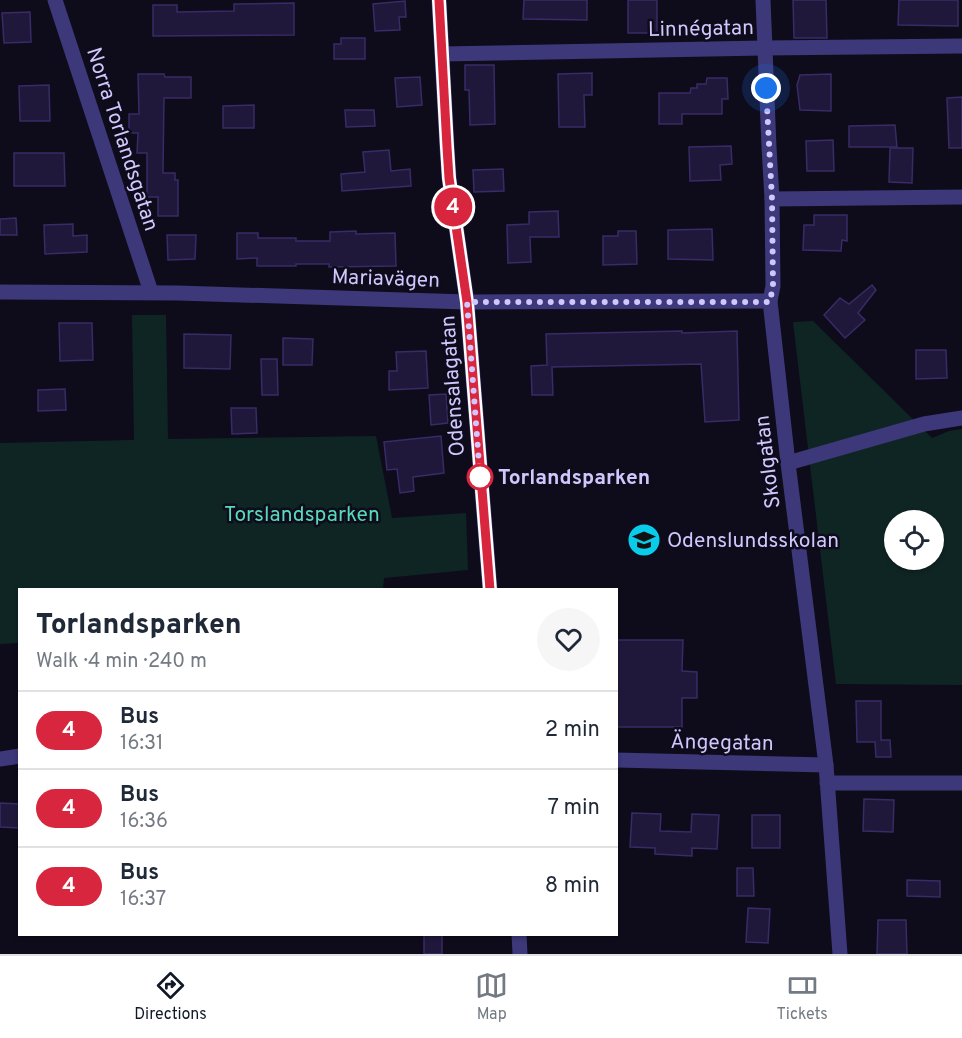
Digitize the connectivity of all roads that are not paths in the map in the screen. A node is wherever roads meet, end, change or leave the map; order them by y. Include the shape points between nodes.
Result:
1 (55, 0) edge
2 (440, 0) edge
3 (763, 0) edge
4 (962, 46) edge
5 (764, 48) junction
6 (442, 54) junction
7 (962, 197) edge
8 (772, 199) junction
9 (0, 292) edge
10 (151, 292) junction
11 (467, 302) junction
12 (770, 302) junction
13 (962, 418) edge
14 (788, 463) junction
15 (490, 588) edge
16 (18, 756) edge
17 (0, 759) edge
18 (618, 760) edge
19 (826, 765) junction
20 (827, 783) junction
21 (962, 783) edge
22 (519, 936) edge
23 (520, 954) edge
24 (840, 954) edge

1 - 10 street, Norra Torlandsgatan
2 - 6 street, Odensalagatan
3 - 5 street, Skolgatan
4 - 5 street, Linnégatan
5 - 6 street, Linnégatan
5 - 8 street, Skolgatan
6 - 11 street, Odensalagatan via 449,178
7 - 8 street
8 - 12 street, Skolgatan
9 - 10 street, Mariavägen
10 - 11 street, Mariavägen
11 - 12 street, Mariavägen
11 - 15 street, Odensalagatan
12 - 14 street, Skolgatan
13 - 14 street via 924,424
14 - 19 street, Skolgatan
16 - 17 street
18 - 19 street, Ängegatan
19 - 20 street, Skolgatan
20 - 21 street
20 - 24 street, Skolgatan
22 - 23 street

